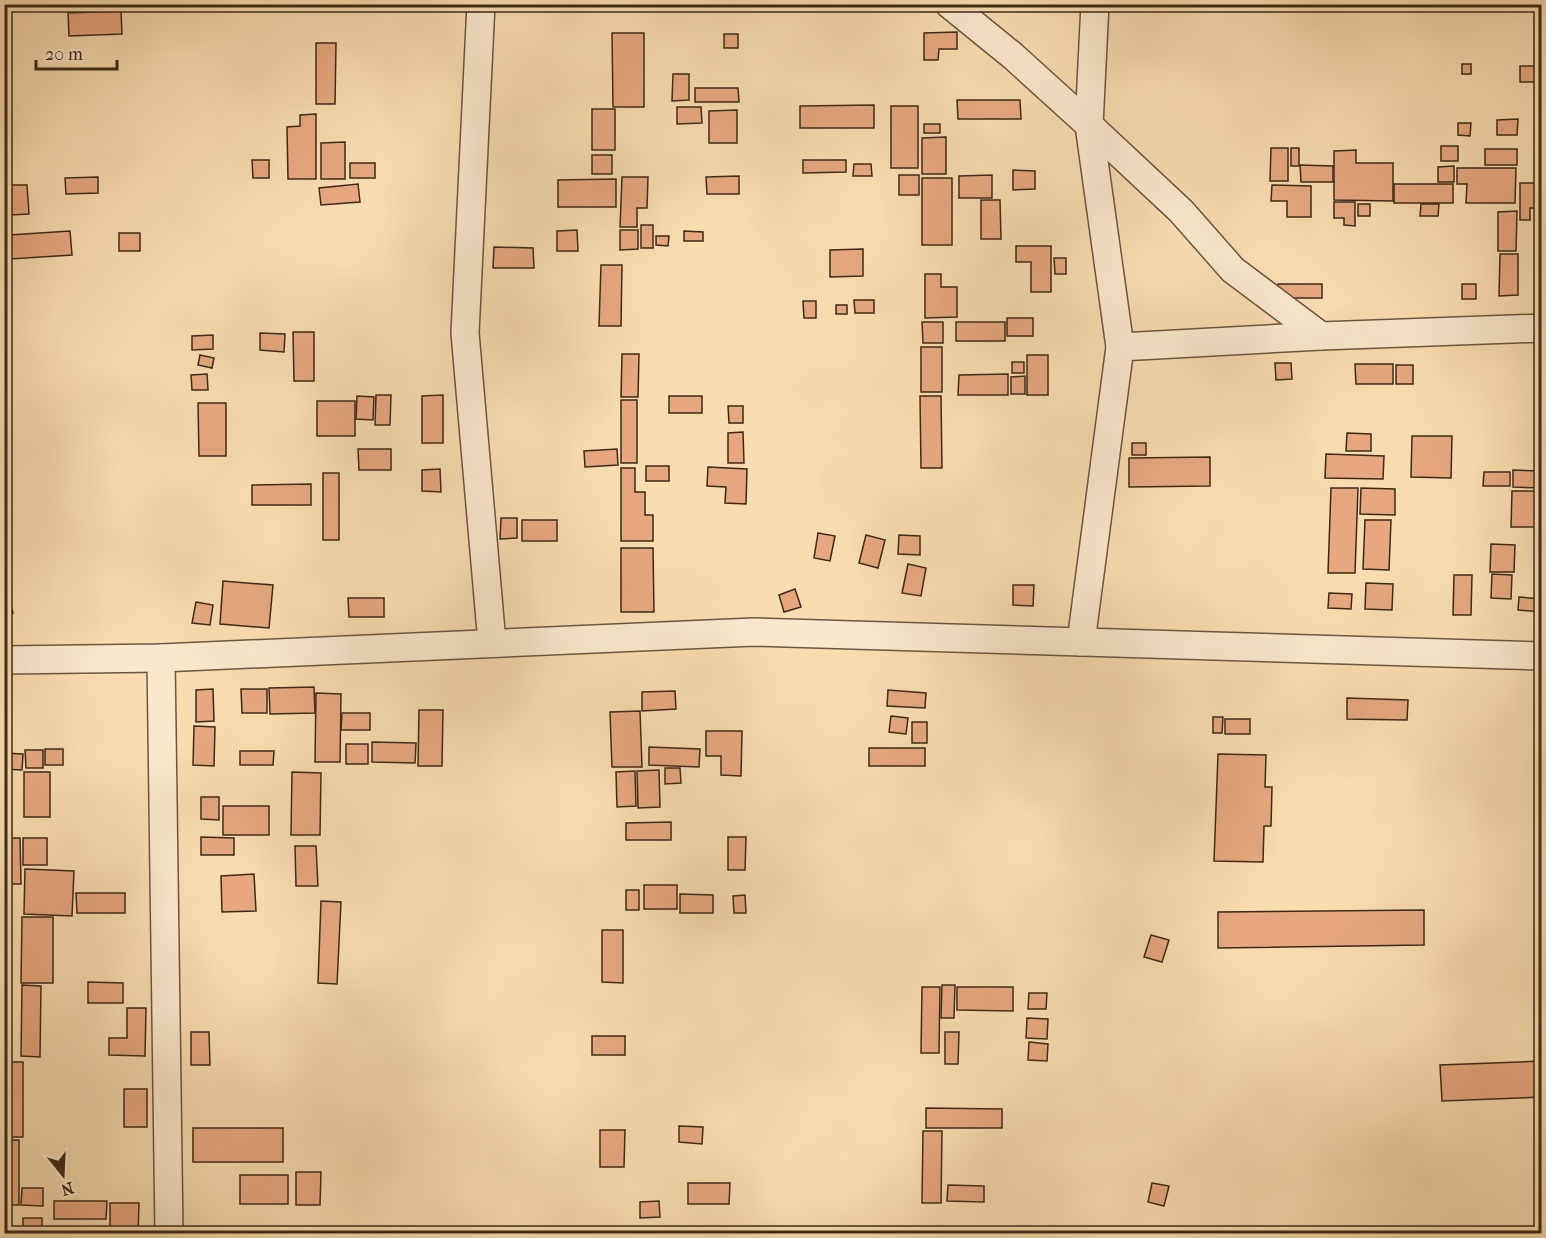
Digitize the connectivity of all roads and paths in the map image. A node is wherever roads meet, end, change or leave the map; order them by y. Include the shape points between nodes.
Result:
1 (481, 4) edge
2 (949, 4) edge
3 (1095, 4) edge
4 (1089, 124) junction
5 (1542, 328) edge
6 (1321, 336) junction
7 (1120, 347) junction
8 (1081, 642) junction
9 (492, 643) junction
10 (1542, 656) edge
11 (160, 658) junction
12 (4, 660) edge
13 (169, 1233) edge

1 - 9 street via 465,333
2 - 4 street
3 - 4 street
4 - 6 street via 1181,211 1233,270
4 - 7 street
5 - 6 street
6 - 7 street
7 - 8 street
8 - 9 street via 754,632
8 - 10 street
9 - 11 street
11 - 12 street
11 - 13 street

